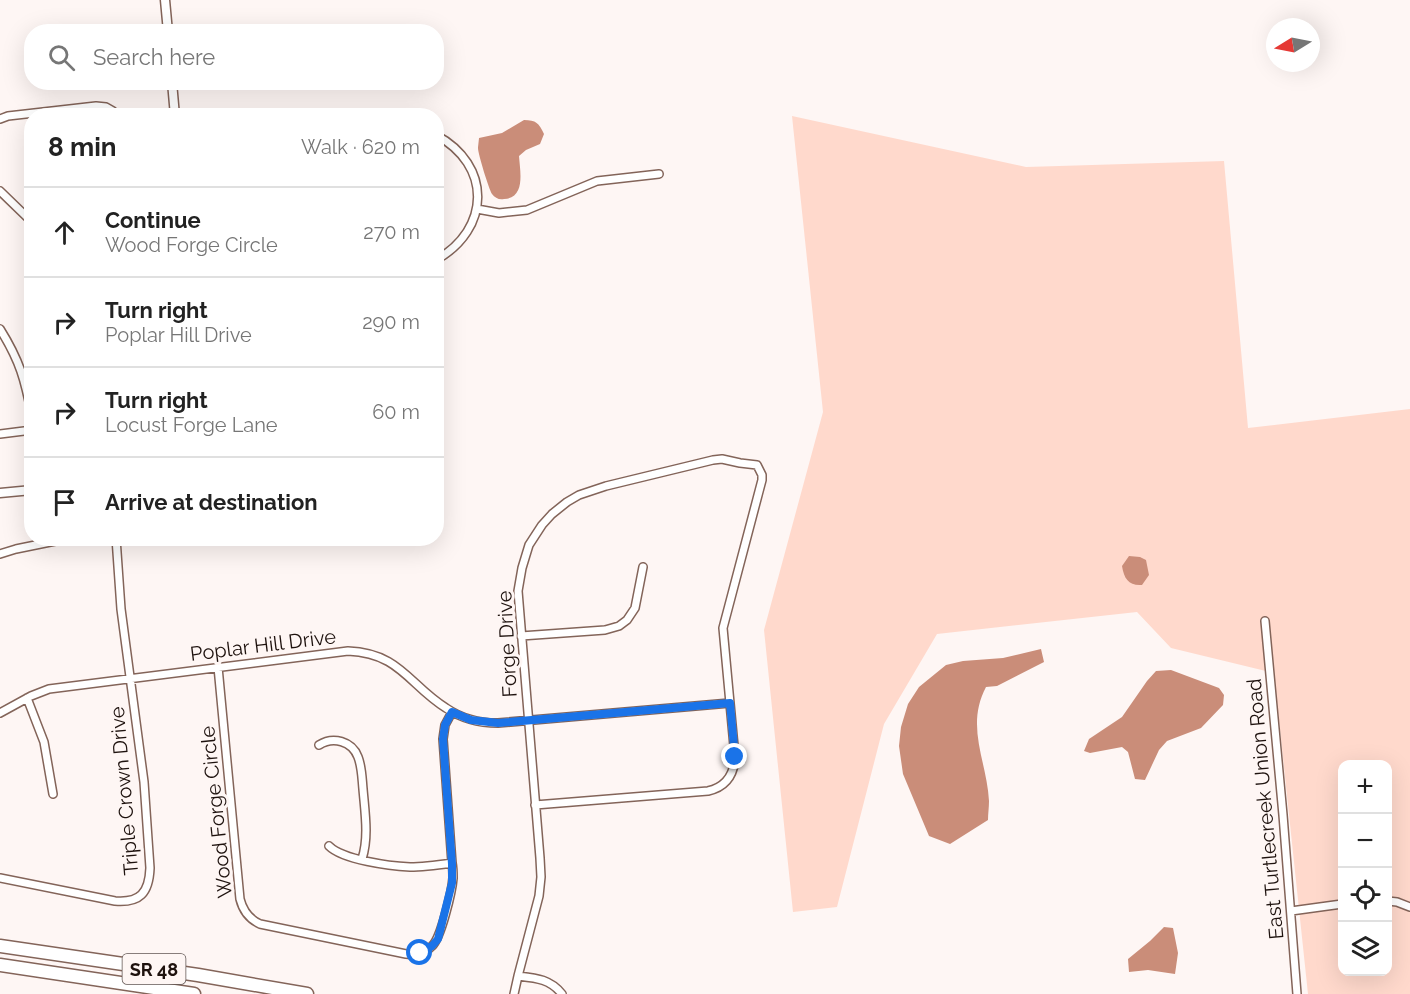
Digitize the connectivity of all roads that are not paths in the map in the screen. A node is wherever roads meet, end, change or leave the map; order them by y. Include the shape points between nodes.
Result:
1 (165, 0) edge
2 (167, 24) edge
3 (173, 90) edge
4 (78, 108) edge
5 (108, 108) edge
6 (174, 108) edge
7 (24, 114) edge
8 (0, 119) edge
9 (444, 139) edge
10 (659, 174) dead end
11 (0, 191) edge
12 (477, 209) junction
13 (24, 214) edge
14 (444, 255) edge
15 (0, 329) edge
16 (24, 378) edge
17 (24, 431) edge
18 (0, 434) edge
19 (24, 491) edge
20 (0, 493) edge
21 (31, 546) edge
22 (116, 546) edge
23 (0, 554) edge
24 (643, 567) dead end
25 (1265, 621) dead end
26 (521, 636) junction
27 (218, 667) junction
28 (131, 678) junction
29 (27, 698) junction
30 (730, 703) junction
31 (452, 712) junction
32 (0, 713) edge
33 (528, 721) junction
34 (319, 745) dead end
35 (54, 794) dead end
36 (535, 805) junction
37 (329, 846) dead end
38 (362, 860) junction
39 (452, 864) junction
40 (0, 878) edge
41 (1392, 901) edge
42 (1338, 905) edge
43 (1410, 907) edge
44 (1291, 911) junction
45 (0, 946) edge
46 (0, 965) edge
47 (518, 976) junction
48 (194, 994) edge
49 (307, 994) edge
50 (514, 994) edge
51 (562, 994) edge
52 (1297, 994) edge

1 - 2 street
3 - 6 street
4 - 5 street
7 - 8 street
9 - 12 street via 467,160 473,172
10 - 12 street via 597,181 527,210 499,213
11 - 13 street
12 - 14 street via 464,237
15 - 16 street
17 - 18 street
19 - 20 street
21 - 23 street
22 - 28 street, Triple Crown Drive
24 - 26 street via 634,608 619,626
25 - 44 street, East Turtlecreek Union Road
26 - 30 street, Forge Drive via 518,591 525,554 542,525 563,505 592,490 713,459 757,465 762,480 723,628
26 - 33 street, Forge Drive
27 - 28 street, Poplar Hill Drive
27 - 31 street, Poplar Hill Drive via 353,651 390,662
27 - 39 street, Wood Forge Circle via 240,899 252,920 406,954 420,953 432,946 440,934 452,883
28 - 29 street, Poplar Hill Drive via 49,689
28 - 40 street, Triple Crown Drive via 147,820 150,868 145,891 124,902
29 - 32 street, Poplar Hill Drive
29 - 35 street via 44,742
30 - 33 street, Poplar Hill Drive
30 - 36 street via 735,767 729,779 717,788
31 - 33 street, Poplar Hill Drive via 480,722
31 - 39 street, Wood Forge Circle via 443,739
33 - 36 street, Forge Drive
34 - 38 street via 327,741 345,742 359,759 366,840
36 - 47 street, Forge Drive via 541,887
37 - 38 street
38 - 39 street via 411,867
41 - 43 street
42 - 44 street
44 - 52 street, East Turtlecreek Union Road
45 - 49 highway, SR 48
46 - 48 highway, SR 48
47 - 50 street, Forge Drive
47 - 51 street via 544,980

